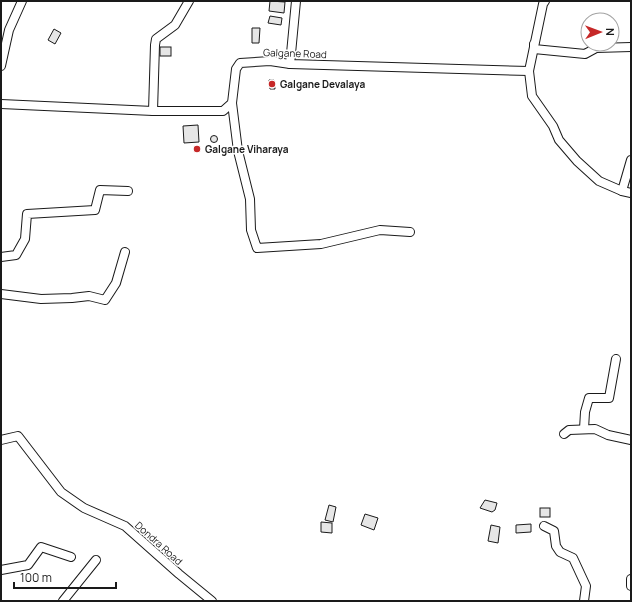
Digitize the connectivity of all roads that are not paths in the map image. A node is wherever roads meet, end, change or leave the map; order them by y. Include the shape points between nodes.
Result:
1 (22, 1) edge
2 (189, 1) edge
3 (296, 1) edge
4 (544, 1) edge
5 (631, 48) edge
6 (534, 49) junction
7 (290, 64) junction
8 (1, 66) edge
9 (529, 71) junction
10 (232, 103) junction
11 (1, 104) edge
12 (153, 111) junction
13 (631, 160) edge
14 (128, 191) dead end
15 (622, 191) junction
16 (631, 193) edge
17 (410, 232) dead end
18 (125, 252) dead end
19 (1, 257) edge
20 (1, 294) edge
21 (616, 359) dead end
22 (584, 430) junction
23 (564, 434) dead end
24 (1, 440) edge
25 (631, 440) edge
26 (544, 526) dead end
27 (71, 557) dead end
28 (96, 560) dead end
29 (1, 570) edge
30 (631, 579) edge
31 (631, 586) edge
32 (63, 601) edge
33 (212, 601) edge
34 (584, 601) edge

1 - 8 street via 9,30
2 - 12 street via 175,25 156,40
3 - 7 street
4 - 6 street
5 - 6 street via 596,48 585,54
6 - 9 street
7 - 9 street, Galgane Road
7 - 10 street, Galgane Road via 270,61 240,63 236,69
9 - 15 street via 532,96 553,126 559,140 599,181
10 - 12 street via 223,111
10 - 17 street via 238,151 250,199 252,230 257,248 321,244 380,230
11 - 12 street
13 - 15 street
14 - 19 street via 100,190 95,210 27,214 25,240 16,255
15 - 16 street
18 - 20 street via 116,282 105,300 89,296 41,299
21 - 22 street via 609,398 589,398
22 - 23 street via 568,430
22 - 25 street via 595,429
24 - 33 street, Dondra Road via 18,436 61,492 84,508 125,526
26 - 34 street via 554,531 556,546 560,552 573,558 586,586
27 - 29 street via 41,547 28,565
28 - 32 street
30 - 31 street

